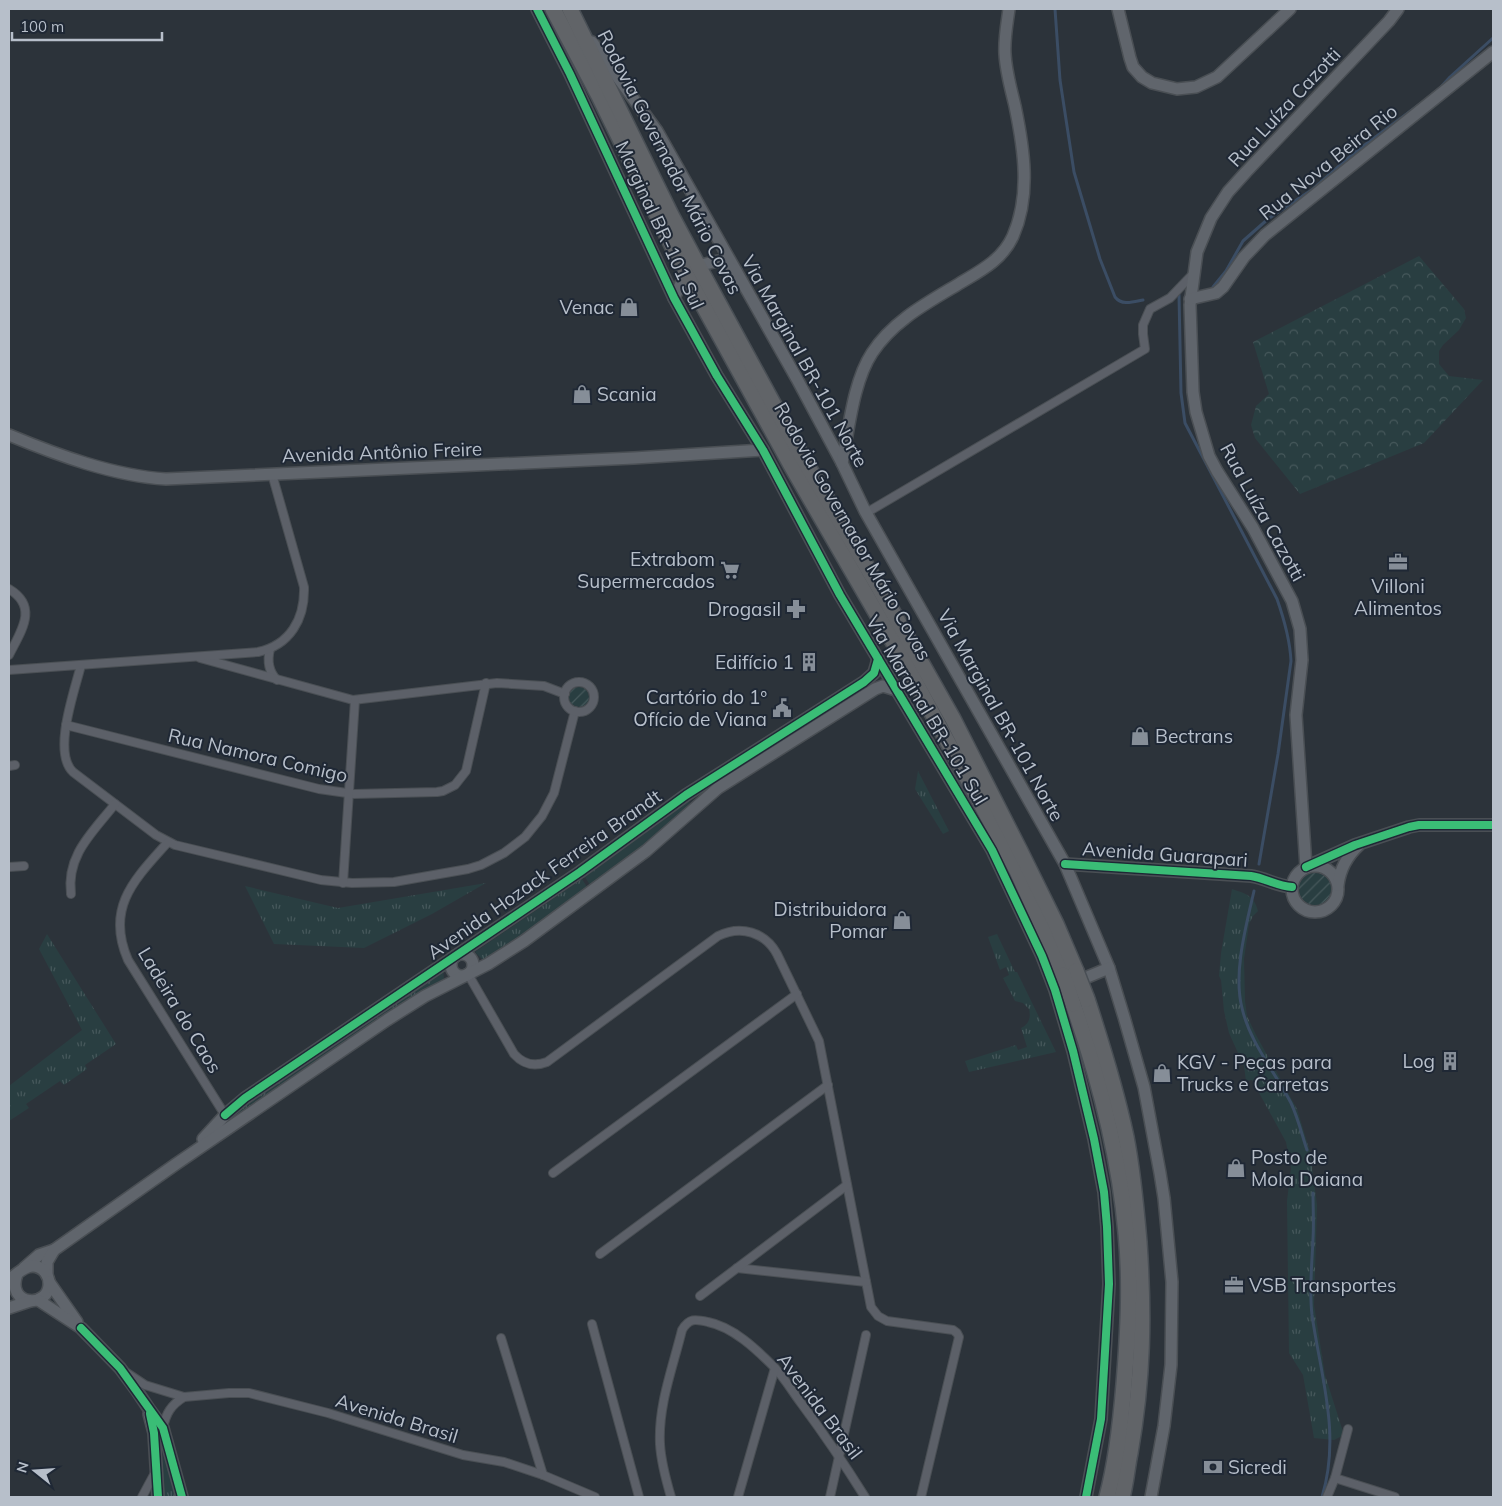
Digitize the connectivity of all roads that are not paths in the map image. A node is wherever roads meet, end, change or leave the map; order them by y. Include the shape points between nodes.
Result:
1 (537, 9) edge
2 (552, 9) edge
3 (570, 9) edge
4 (1009, 9) edge
5 (1118, 9) edge
6 (1290, 9) edge
7 (1398, 9) edge
8 (578, 23) junction
9 (1493, 52) edge
10 (701, 265) dead end
11 (737, 272) junction
12 (1193, 274) junction
13 (685, 275) dead end
14 (674, 298) junction
15 (1190, 299) junction
16 (9, 435) edge
17 (762, 450) junction
18 (842, 463) junction
19 (272, 474) junction
20 (866, 513) junction
21 (9, 590) edge
22 (270, 649) junction
23 (9, 655) edge
24 (194, 657) junction
25 (878, 659) junction
26 (81, 665) junction
27 (9, 670) edge
28 (277, 680) junction
29 (486, 684) junction
30 (896, 690) junction
31 (565, 694) junction
32 (355, 700) junction
33 (575, 711) junction
34 (66, 725) junction
35 (749, 754) junction
36 (747, 769) junction
37 (349, 794) junction
38 (115, 804) junction
39 (1493, 825) edge
40 (168, 842) junction
41 (1362, 842) junction
42 (1065, 864) junction
43 (9, 866) edge
44 (24, 866) dead end
45 (1306, 867) junction
46 (343, 883) junction
47 (1292, 887) junction
48 (1338, 887) junction
49 (71, 894) dead end
50 (456, 956) junction
51 (1109, 968) junction
52 (468, 974) junction
53 (1065, 981) junction
54 (797, 994) junction
55 (1080, 1001) junction
56 (828, 1085) junction
57 (224, 1116) junction
58 (176, 1164) junction
59 (554, 1173) dead end
60 (847, 1185) junction
61 (54, 1250) junction
62 (600, 1254) dead end
63 (737, 1268) junction
64 (16, 1274) edge
65 (48, 1279) junction
66 (866, 1282) junction
67 (700, 1296) dead end
68 (34, 1300) junction
69 (9, 1308) edge
70 (592, 1324) dead end
71 (81, 1328) junction
72 (866, 1335) dead end
73 (501, 1338) dead end
74 (120, 1368) junction
75 (775, 1368) junction
76 (184, 1396) junction
77 (148, 1410) junction
78 (163, 1428) junction
79 (1348, 1429) dead end
80 (840, 1456) junction
81 (157, 1469) junction
82 (542, 1475) junction
83 (1335, 1478) junction
84 (142, 1497) edge
85 (158, 1497) edge
86 (182, 1497) edge
87 (596, 1497) edge
88 (639, 1497) edge
89 (670, 1497) edge
90 (738, 1497) edge
91 (830, 1497) edge
92 (865, 1497) edge
93 (921, 1497) edge
94 (1086, 1497) edge
95 (1108, 1497) edge
96 (1122, 1497) edge
97 (1151, 1497) edge
98 (1328, 1497) edge
99 (1395, 1497) edge

1 - 14 street, Marginal BR-101 Sul
2 - 53 highway, Rodovia Governador Mário Covas via 599,96 686,274 1017,871
3 - 8 highway, Rodovia Governador Mário Covas
4 - 18 street via 1006,68 1024,168 1019,220 1012,239 991,265 900,321 872,353 859,380
5 - 6 street via 1133,67 1152,83 1177,89 1196,87 1218,78
7 - 12 street, Rua Luíza Cazotti via 1228,192 1204,234
8 - 11 street, Via Marginal BR-101 Norte via 656,131
8 - 53 highway, Rodovia Governador Mário Covas via 695,260 800,453 953,719 1056,924
9 - 15 street, Rua Nova Beira Rio via 1265,235 1216,293
10 - 11 street via 718,260
11 - 18 street, Via Marginal BR-101 Norte
12 - 15 street, Rua Luíza Cazotti
12 - 20 street via 1170,298 1150,310 1143,325 1145,349
13 - 14 street
14 - 17 street, Marginal BR-101 Sul
15 - 45 street, Rua Luíza Cazotti via 1193,392 1209,456 1254,528 1292,601 1300,629 1302,660 1296,715
16 - 19 street, Avenida Antônio Freire via 118,473 144,478
17 - 19 street, Avenida Antônio Freire
17 - 25 street, Via Marginal BR-101 Sul
18 - 20 street, Via Marginal BR-101 Norte
19 - 22 street via 302,578 304,596 292,631
20 - 42 street, Via Marginal BR-101 Norte
21 - 23 street via 22,601 26,616
22 - 24 street
22 - 28 street via 268,665
24 - 26 street
24 - 28 street
25 - 30 street, Via Marginal BR-101 Sul
25 - 35 street, Avenida Hozack Ferreira Brandt via 874,673 864,682
26 - 27 street
26 - 34 street
28 - 32 street
29 - 31 street via 527,684 549,687
29 - 32 street
29 - 37 street, Rua Namora Comigo via 468,766 455,785 437,792
30 - 36 street, Avenida Hozack Ferreira Brandt via 888,686 875,689
30 - 53 street, Via Marginal BR-101 Sul via 992,850 1042,956
31 - 33 street via 566,703
31 - 33 street via 571,685 578,682 592,689 592,705 583,712
32 - 37 street
33 - 46 street via 554,793 542,816 515,846 493,860 468,869 394,882
34 - 37 street, Rua Namora Comigo
34 - 38 street via 63,741 68,767
35 - 36 street via 751,760
35 - 50 street, Avenida Hozack Ferreira Brandt
36 - 52 street, Avenida Hozack Ferreira Brandt via 712,793 662,838 573,906 524,941
37 - 46 street
38 - 40 street
38 - 49 street via 76,854 71,870
39 - 41 street via 1419,825
40 - 46 street via 306,878
40 - 57 street, Ladeira do Caos via 135,880 125,898 120,917 122,943 128,960
41 - 45 street
41 - 48 street via 1346,860
42 - 47 street, Avenida Guarapari via 1250,876
42 - 51 street, Via Marginal BR-101 Norte
43 - 44 street
45 - 47 street via 1296,875
45 - 48 street via 1324,867 1334,875
47 - 48 street via 1298,905 1308,912 1321,912 1332,905
50 - 52 street via 452,970 457,975
50 - 57 street, Avenida Hozack Ferreira Brandt via 245,1098
51 - 53 street
51 - 97 street, Via Marginal BR-101 Norte via 1144,1087 1164,1198 1172,1282 1171,1365
52 - 54 street via 514,1054 534,1065 547,1062 718,936 732,931 752,932 769,943
52 - 58 street, Avenida Hozack Ferreira Brandt via 406,1008
53 - 55 highway, Rodovia Governador Mário Covas, bridge
53 - 94 street, Via Marginal BR-101 Sul via 1104,1192 1107,1227 1109,1284 1101,1419
54 - 56 street via 818,1035
54 - 59 street
55 - 95 highway, Rodovia Governador Mário Covas via 1086,1041 1105,1106 1127,1234 1129,1284 1122,1412
55 - 96 highway, Rodovia Governador Mário Covas via 1109,1065 1135,1188 1143,1326 1135,1424
56 - 60 street
56 - 62 street
57 - 58 street, Avenida Hozack Ferreira Brandt
58 - 61 street, Avenida Hozack Ferreira Brandt
60 - 63 street
60 - 66 street
61 - 64 street, Avenida Hozack Ferreira Brandt via 39,1255
61 - 65 street via 47,1262
63 - 66 street
63 - 67 street
64 - 65 street via 29,1266 36,1266
64 - 68 street via 14,1281 18,1295 24,1300
65 - 68 street via 48,1290 44,1296
65 - 71 street
66 - 93 street via 871,1307 882,1319 957,1332 959,1340
68 - 69 street
68 - 71 street
70 - 88 street
71 - 74 street
72 - 80 street
73 - 82 street
74 - 76 street, Avenida Brasil via 145,1385
74 - 77 street
75 - 80 street, Avenida Brasil
75 - 89 street, Avenida Brasil via 726,1329 699,1320 686,1323 664,1397 660,1426 660,1445
75 - 90 street
76 - 78 street via 169,1410
76 - 82 street, Avenida Brasil via 249,1393
77 - 78 street
77 - 81 street
78 - 86 street
79 - 83 street
80 - 91 street
80 - 92 street, Avenida Brasil
81 - 84 street
81 - 85 street
82 - 87 street, Avenida Brasil
83 - 98 street
83 - 99 street

